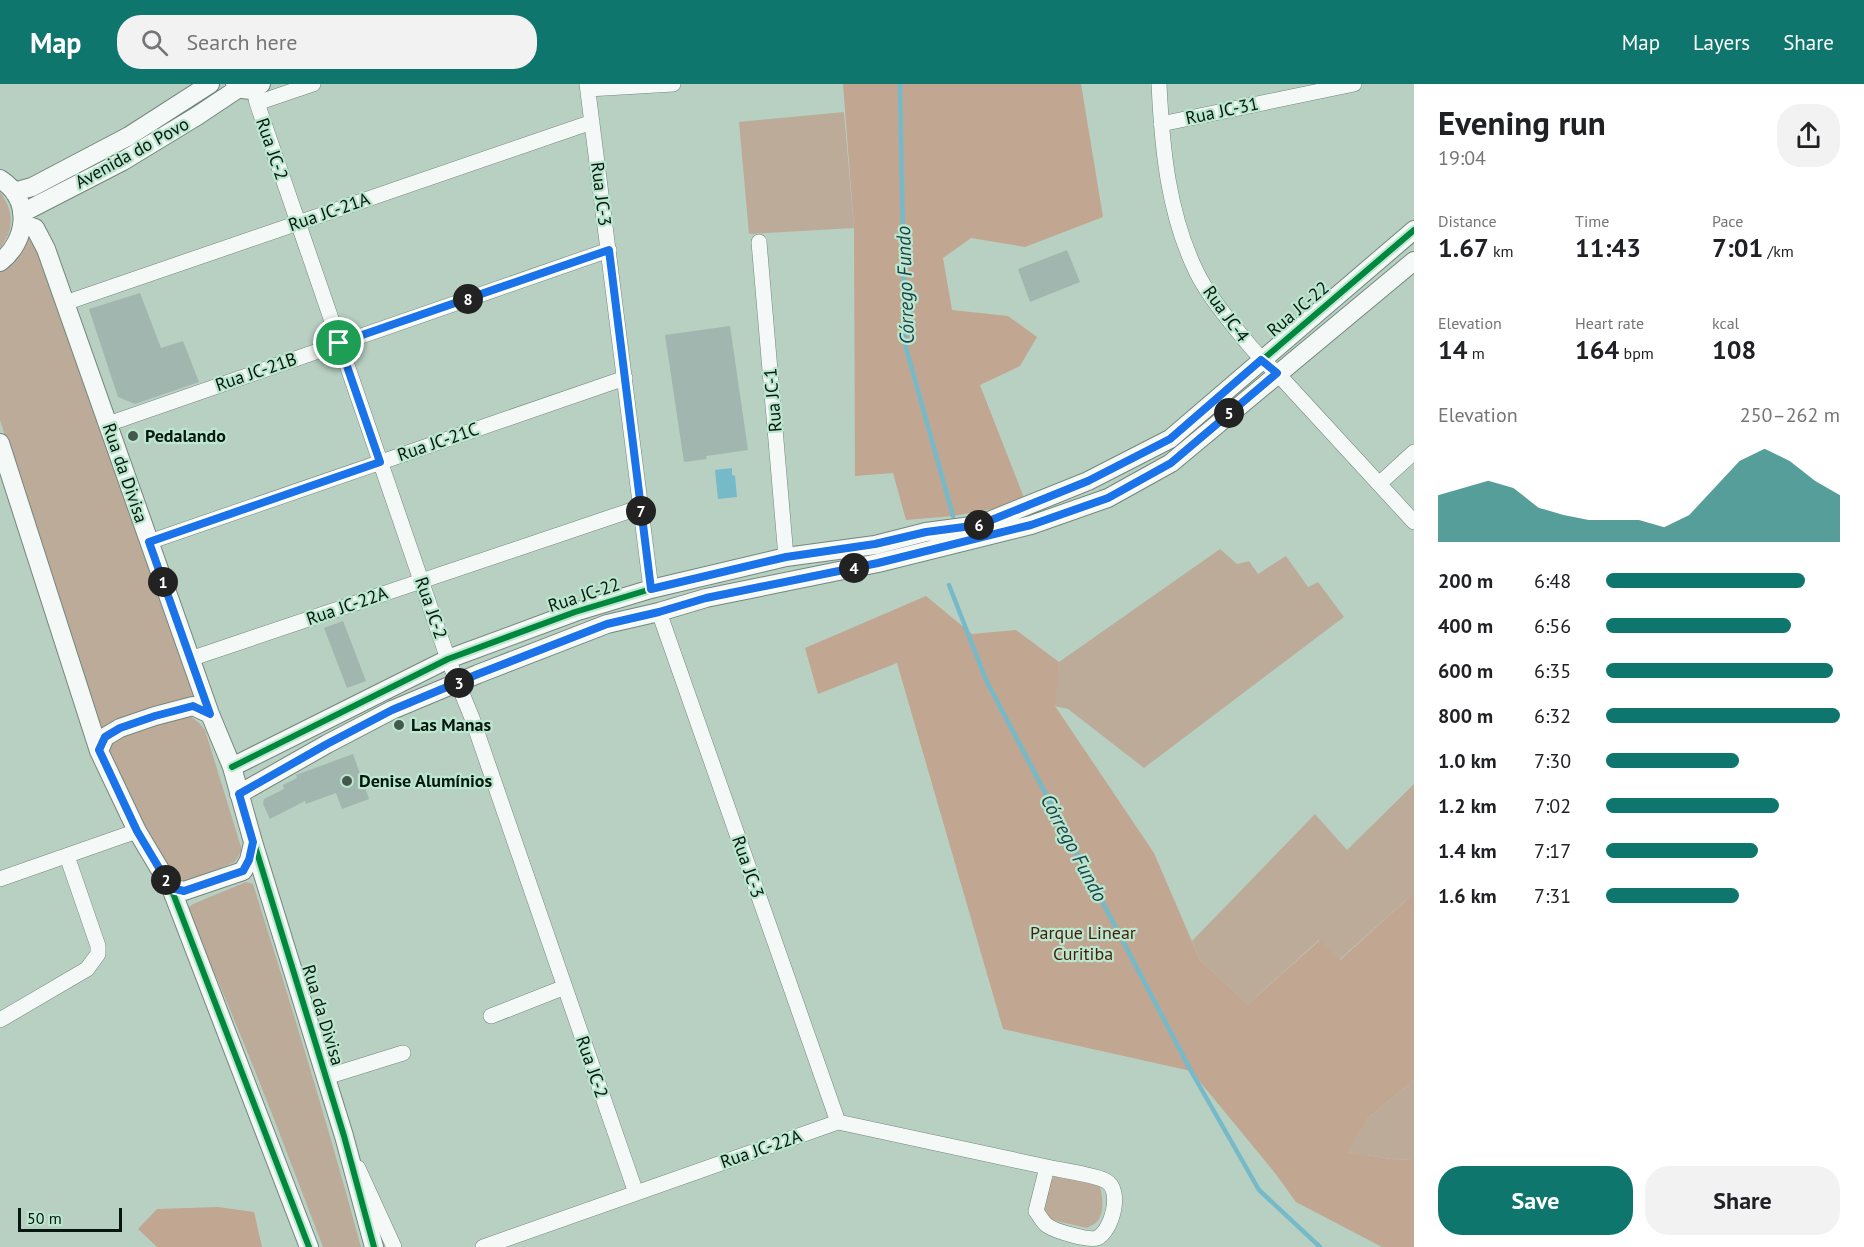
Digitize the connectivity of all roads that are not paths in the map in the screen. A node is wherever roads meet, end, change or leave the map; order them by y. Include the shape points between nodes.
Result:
1 (210, 84) edge
2 (313, 84) edge
3 (673, 84) edge
4 (1159, 84) edge
5 (1354, 84) edge
6 (588, 86) edge
7 (249, 90) edge
8 (592, 122) junction
9 (1161, 124) junction
10 (5, 182) edge
11 (22, 218) junction
12 (298, 223) junction
13 (1414, 230) edge
14 (759, 243) dead end
15 (609, 250) junction
16 (1414, 261) edge
17 (0, 262) edge
18 (65, 303) junction
19 (339, 343) junction
20 (1261, 360) junction
21 (1277, 373) junction
22 (625, 378) junction
23 (108, 424) junction
24 (0, 442) edge
25 (1414, 452) edge
26 (380, 462) junction
27 (1379, 484) junction
28 (641, 507) junction
29 (1414, 522) edge
30 (149, 542) junction
31 (875, 544) junction
32 (786, 557) junction
33 (878, 563) junction
34 (421, 581) junction
35 (651, 589) junction
36 (659, 612) junction
37 (190, 659) junction
38 (448, 659) junction
39 (458, 683) junction
40 (210, 714) junction
41 (99, 750) junction
42 (232, 767) junction
43 (239, 794) junction
44 (137, 831) junction
45 (253, 842) junction
46 (67, 856) junction
47 (1, 875) edge
48 (171, 888) junction
49 (565, 987) junction
50 (491, 1016) dead end
51 (0, 1020) edge
52 (403, 1053) dead end
53 (326, 1077) junction
54 (838, 1122) junction
55 (344, 1136) junction
56 (1047, 1167) junction
57 (636, 1193) junction
58 (309, 1247) edge
59 (374, 1247) edge
60 (394, 1247) edge
61 (483, 1247) edge

1 - 10 main road, Avenida do Povo via 129,136 32,187
2 - 7 street
3 - 6 street
4 - 9 street, Rua JC-4
5 - 9 street, Rua JC-31
6 - 8 street, Rua JC-3
7 - 11 main road, Avenida do Povo
7 - 12 street, Rua JC-2
8 - 12 street, Rua JC-21A
8 - 15 street, Rua JC-3
9 - 20 street, Rua JC-4 via 1168,183 1182,239 1222,312
10 - 11 main road
11 - 17 main road via 19,240
11 - 18 main road, Rua da Divisa via 34,228 46,249
12 - 18 street, Rua JC-21A
12 - 19 street, Rua JC-2
13 - 20 main road, Rua JC-22
14 - 32 street, Rua JC-1
15 - 19 street, Rua JC-21B
15 - 22 street, Rua JC-3
16 - 21 main road, Rua JC-22
18 - 23 main road, Rua da Divisa
19 - 23 street, Rua JC-21B
19 - 26 street, Rua JC-2
20 - 21 street, Rua JC-4
20 - 31 main road, Rua JC-22 via 1170,439 1088,481 979,525
21 - 27 street, Rua JC-4
21 - 33 main road, Rua JC-22 via 1171,463 1108,498 1031,525
22 - 26 street, Rua JC-21C
22 - 28 street, Rua JC-3
23 - 30 main road, Rua da Divisa
24 - 41 main road
25 - 27 street
26 - 30 street, Rua JC-21C
26 - 34 street, Rua JC-2
27 - 29 street, Rua JC-4
28 - 34 street, Rua JC-22A
28 - 35 street, Rua JC-3
30 - 37 main road, Rua da Divisa
31 - 32 main road, Rua JC-22
31 - 33 main road
32 - 35 main road, Rua JC-22
33 - 36 main road, Rua JC-22 via 706,598
34 - 37 street, Rua JC-22A
34 - 38 street, Rua JC-2
35 - 38 main road, Rua JC-22 via 575,612
36 - 39 main road, Rua JC-22 via 607,624
36 - 54 street, Rua JC-3
37 - 40 main road, Rua da Divisa
38 - 39 street, Rua JC-2
38 - 42 main road, Rua JC-22
39 - 43 main road, Rua JC-22 via 373,720
39 - 49 street, Rua JC-2
40 - 41 main road via 193,706 155,716 105,737
40 - 42 main road, Rua da Divisa
41 - 44 main road
42 - 43 main road, Rua da Divisa
43 - 45 main road, Rua da Divisa
44 - 46 street
44 - 48 main road
45 - 48 main road via 243,871 184,891
45 - 53 main road, Rua da Divisa
46 - 47 street
46 - 51 street via 98,954 87,969
48 - 58 main road
49 - 50 street
49 - 57 street, Rua JC-2
52 - 53 street
53 - 55 main road, Rua da Divisa
54 - 56 street
54 - 57 street, Rua JC-22A
55 - 59 main road, Rua da Divisa
55 - 60 street
56 - 56 street via 1106,1180 1113,1187 1113,1213 1097,1238 1086,1239 1042,1221 1036,1211
57 - 61 street, Rua JC-22A

